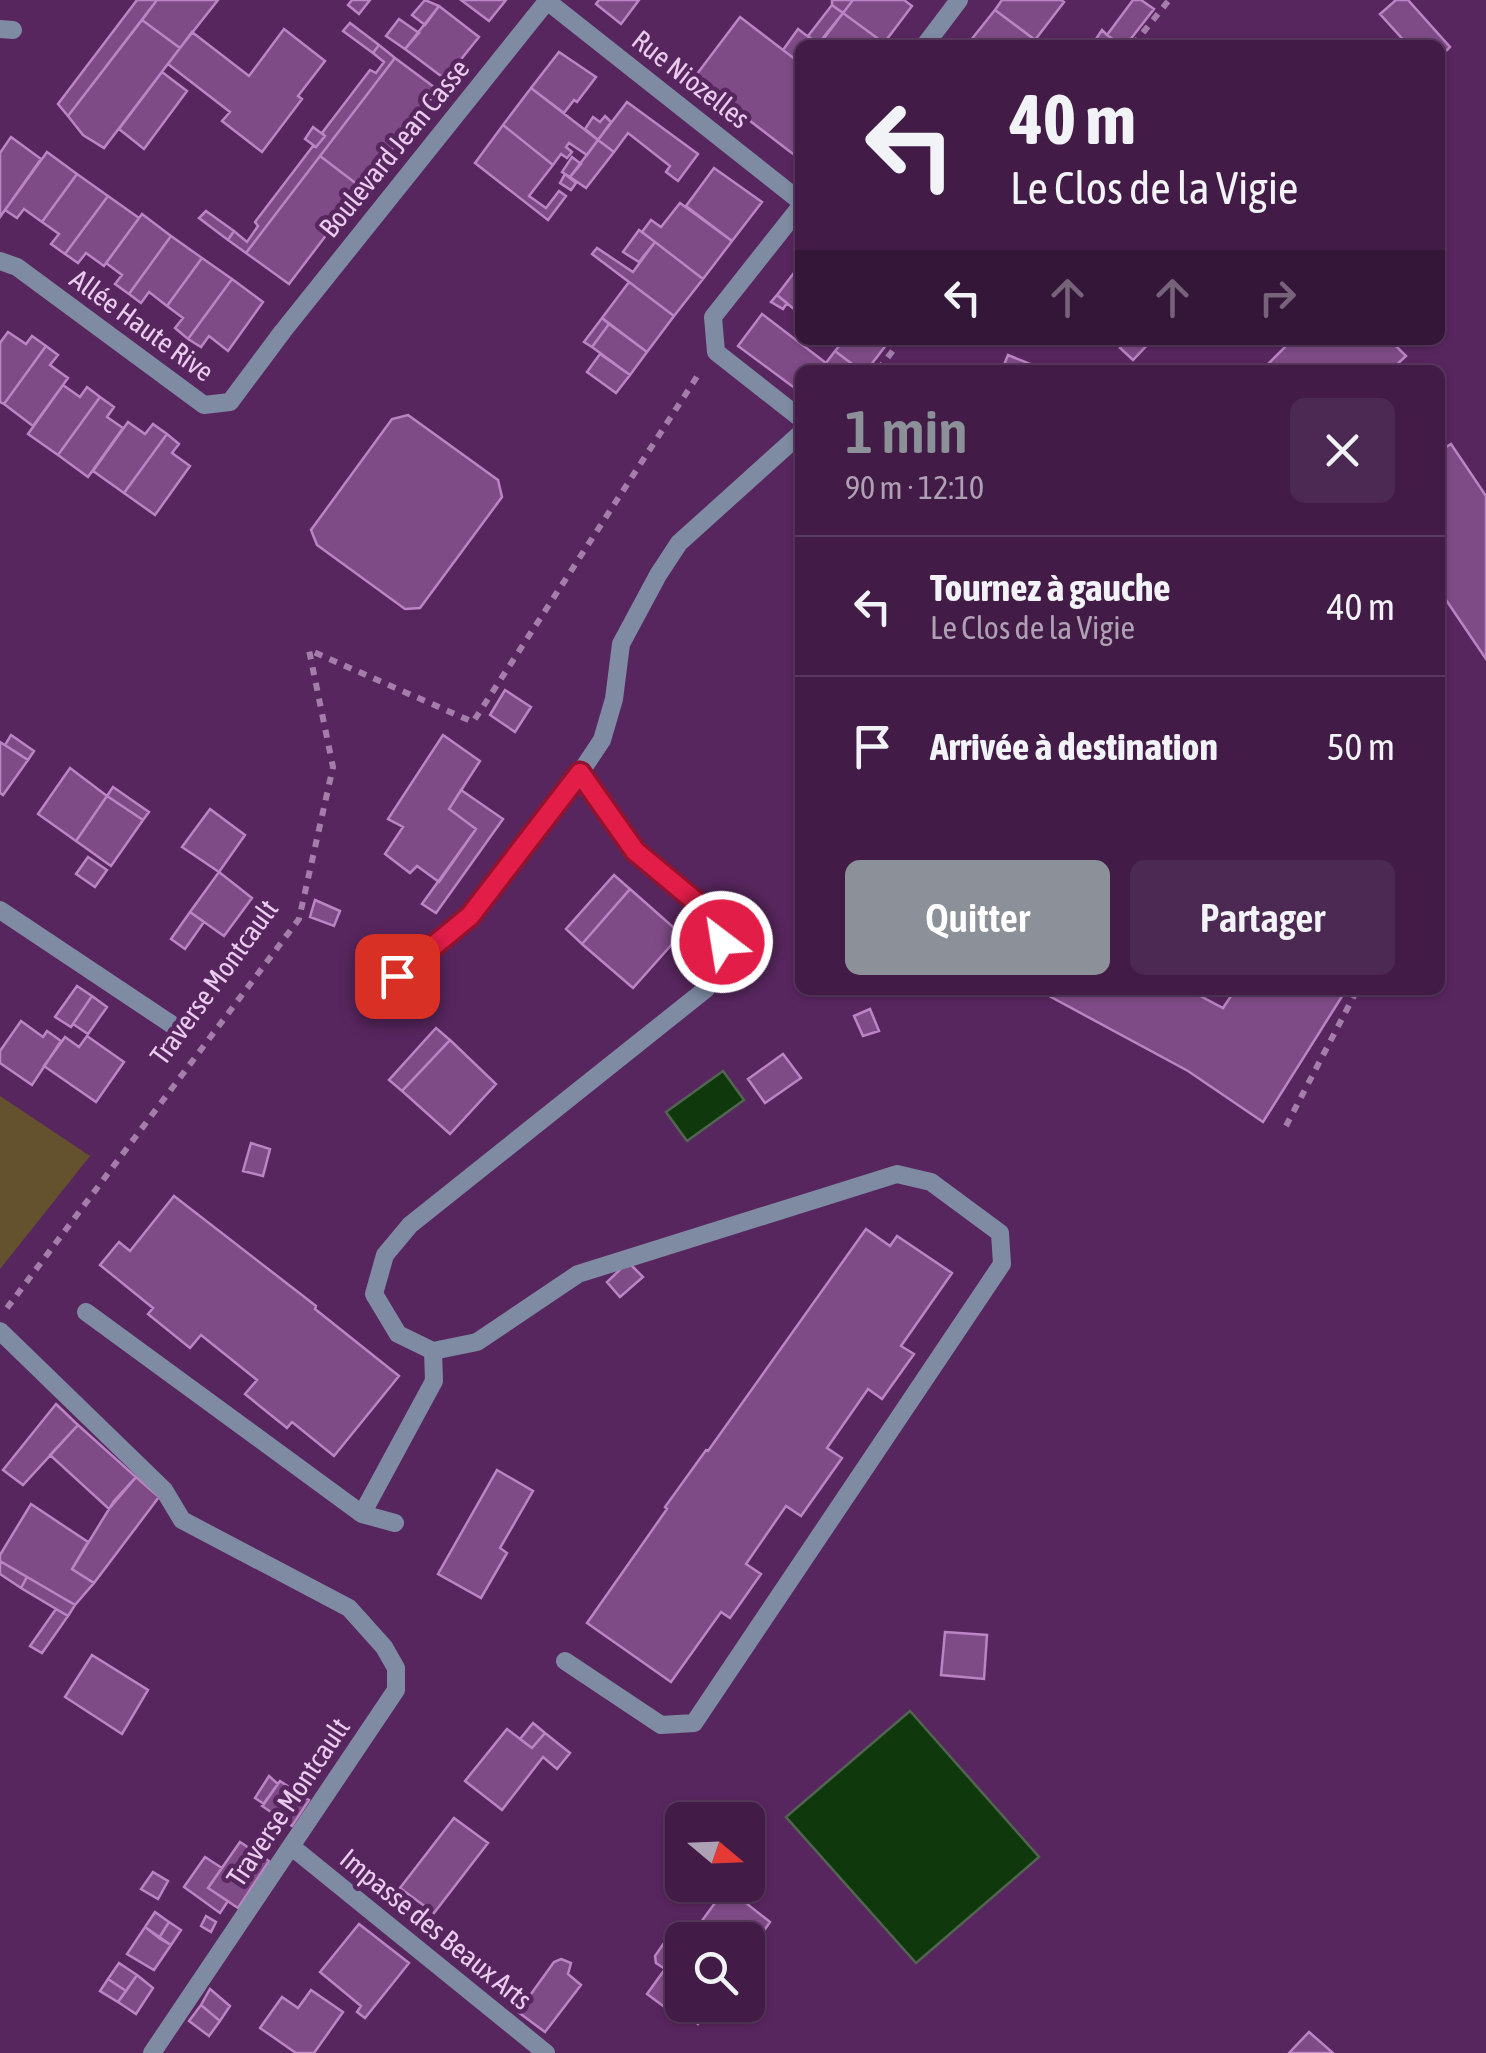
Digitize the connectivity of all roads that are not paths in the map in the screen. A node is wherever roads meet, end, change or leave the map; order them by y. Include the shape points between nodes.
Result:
1 (548, 0) edge
2 (960, 0) edge
3 (929, 40) edge
4 (795, 200) edge
5 (795, 210) edge
6 (0, 261) edge
7 (283, 331) joint
8 (795, 414) edge
9 (795, 439) edge
10 (580, 773) junction
11 (0, 910) edge
12 (373, 996) dead end
13 (172, 1024) dead end
14 (86, 1312) dead end
15 (0, 1331) edge
16 (434, 1352) junction
17 (362, 1514) junction
18 (395, 1523) dead end
19 (565, 1661) dead end
20 (292, 1848) junction
21 (152, 2053) edge
22 (546, 2053) edge

1 - 4 street, Rue Niozelles
1 - 7 street, Boulevard Jean Casse
2 - 3 street
5 - 8 street via 713,317 716,352
6 - 7 street, Allée Haute Rive via 204,406 230,402
9 - 10 street via 679,544 658,575 621,644 602,740
10 - 12 street via 470,916
10 - 16 street via 635,851 713,916 722,942 716,970 706,990 410,1225 384,1255 374,1294 398,1334
11 - 13 street
14 - 17 street
15 - 20 street, Traverse Montcault via 164,1490 182,1520 349,1608 396,1668 396,1690
16 - 17 street via 434,1380
16 - 19 street via 477,1342 578,1274 897,1174 931,1182 1000,1233 1002,1264 694,1723 661,1726
17 - 18 street
20 - 21 street, Traverse Montcault
20 - 22 street, Impasse des Beaux Arts

